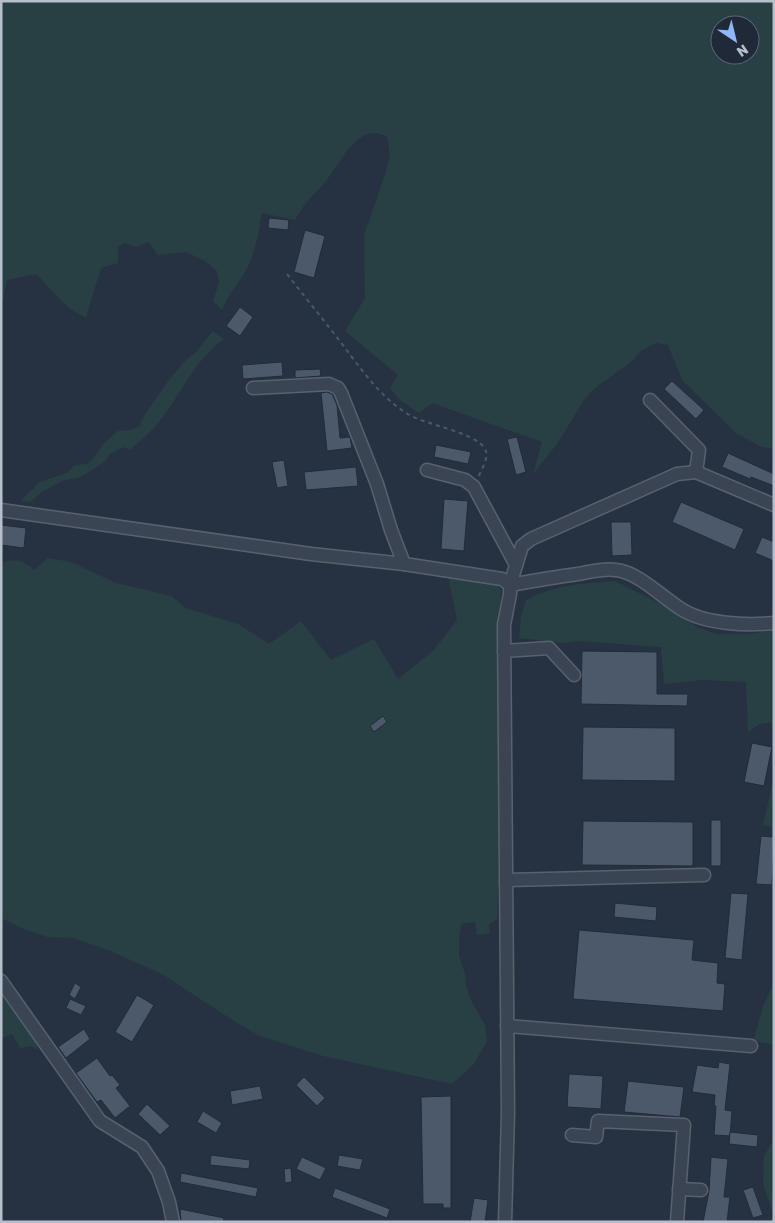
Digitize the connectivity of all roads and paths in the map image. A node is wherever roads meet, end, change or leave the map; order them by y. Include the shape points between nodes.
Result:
1 (287, 274) dead end
2 (253, 388) dead end
3 (650, 400) dead end
4 (428, 470) dead end
5 (696, 472) junction
6 (474, 487) junction
7 (774, 505) edge
8 (1, 510) edge
9 (404, 564) junction
10 (516, 565) junction
11 (510, 585) junction
12 (774, 623) edge
13 (504, 652) junction
14 (574, 675) dead end
15 (704, 875) dead end
16 (506, 880) junction
17 (1, 981) edge
18 (507, 1026) junction
19 (752, 1046) dead end
20 (572, 1135) dead end
21 (680, 1189) junction
22 (701, 1190) dead end
23 (173, 1222) edge
24 (505, 1222) edge
25 (677, 1222) edge

1 - 6 path via 354,362 392,402 417,420 468,436 486,449
2 - 9 street via 329,384 338,388 377,484
3 - 5 street via 699,450
4 - 6 street via 465,480
5 - 7 street
5 - 10 street via 677,474 531,539 522,546
6 - 10 street
8 - 9 street
9 - 11 street via 502,579
10 - 11 street
11 - 12 street via 615,569 630,573 682,610 700,618
11 - 13 street
13 - 14 street via 549,648
13 - 16 street
15 - 16 street
16 - 18 street
17 - 23 street via 100,1121 142,1147 158,1171
18 - 19 street
18 - 24 street
20 - 21 street via 596,1137 598,1121 684,1125
21 - 22 street
21 - 25 street

